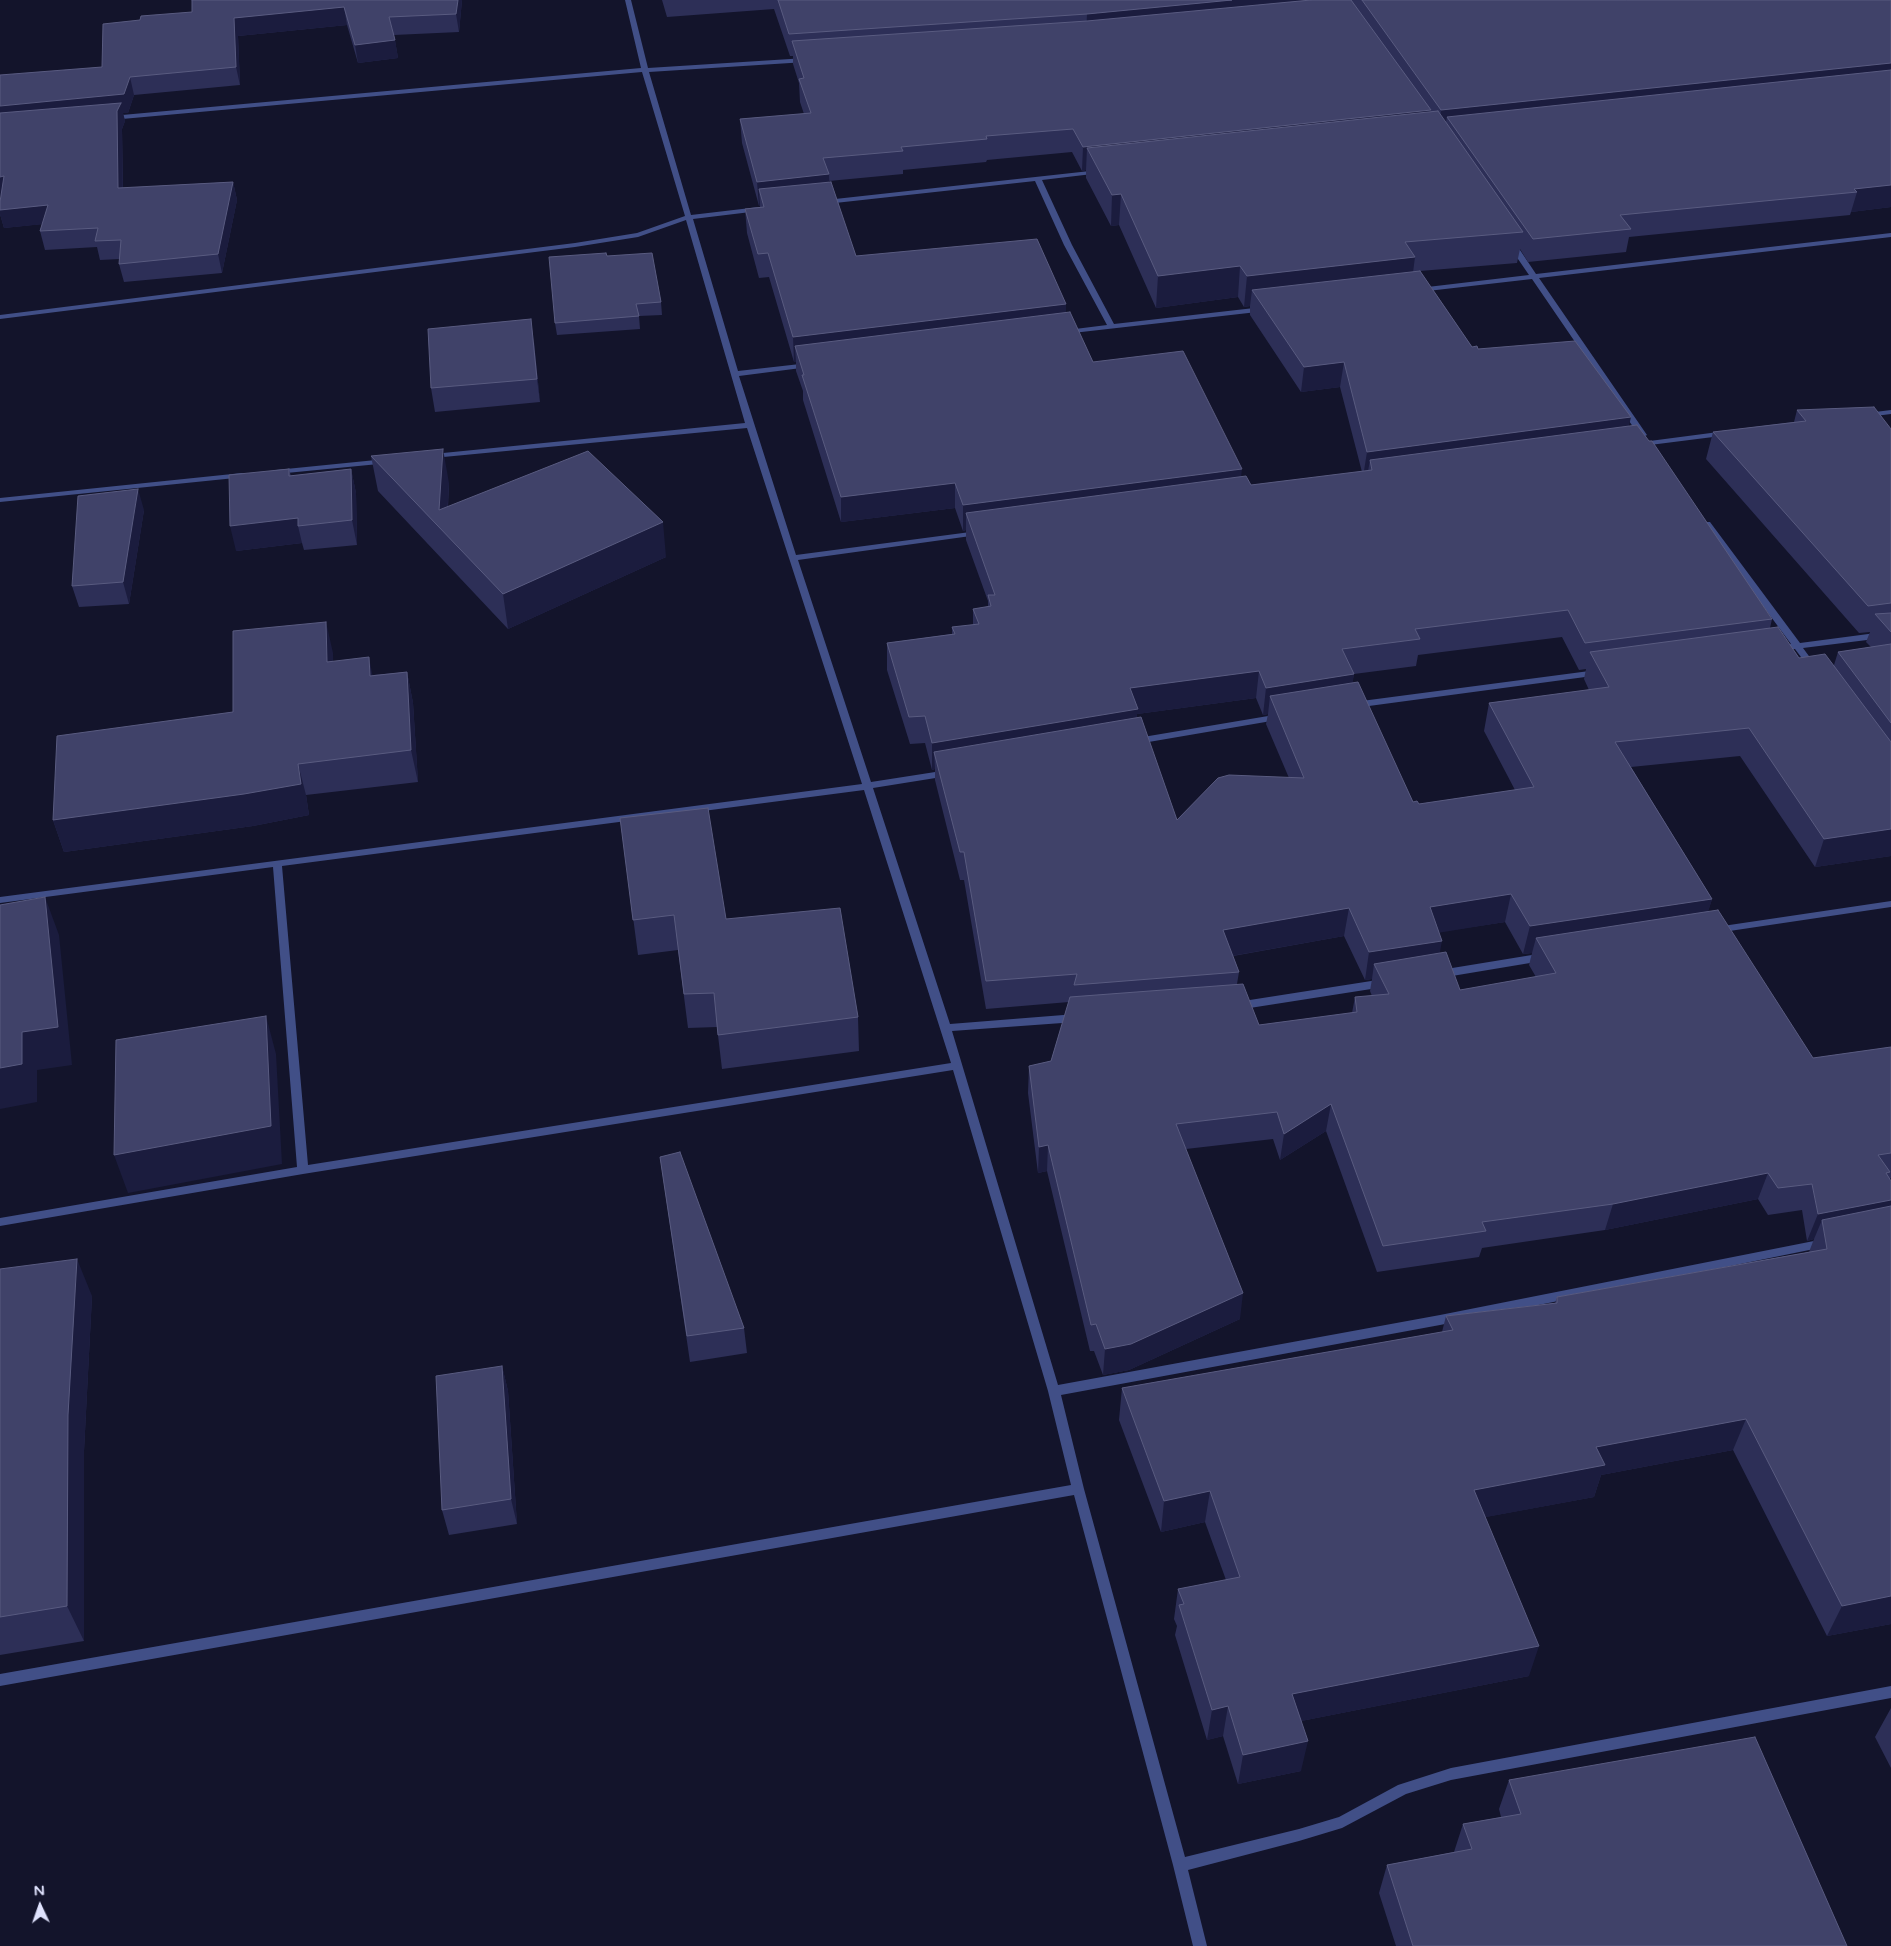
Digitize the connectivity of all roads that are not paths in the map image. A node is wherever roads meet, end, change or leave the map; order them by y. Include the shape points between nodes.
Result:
1 (628, 0) edge
2 (811, 60) edge
3 (645, 70) junction
4 (99, 119) edge
5 (1105, 171) edge
6 (1037, 178) junction
7 (815, 203) edge
8 (766, 208) edge
9 (689, 217) junction
10 (1891, 235) edge
11 (1507, 238) edge
12 (1534, 277) junction
13 (1406, 292) edge
14 (1269, 308) edge
15 (0, 317) edge
16 (1112, 327) junction
17 (1062, 333) edge
18 (815, 364) edge
19 (736, 374) junction
20 (1891, 412) edge
21 (1862, 416) edge
22 (750, 425) junction
23 (1736, 432) edge
24 (1648, 443) junction
25 (1629, 446) edge
26 (1654, 451) edge
27 (428, 457) edge
28 (398, 460) edge
29 (271, 472) edge
30 (252, 474) edge
31 (0, 500) edge
32 (1700, 513) edge
33 (989, 532) edge
34 (793, 558) junction
35 (1891, 634) edge
36 (1797, 646) junction
37 (1768, 650) edge
38 (1603, 672) edge
39 (1819, 677) edge
40 (1341, 707) edge
41 (1292, 715) edge
42 (1124, 743) edge
43 (957, 771) edge
44 (868, 786) junction
45 (277, 863) junction
46 (0, 900) edge
47 (1891, 904) edge
48 (1705, 932) edge
49 (1558, 955) edge
50 (1430, 976) edge
51 (1390, 982) edge
52 (1223, 1007) edge
53 (1084, 1017) edge
54 (946, 1028) junction
55 (957, 1066) junction
56 (303, 1170) junction
57 (0, 1222) edge
58 (1832, 1242) edge
59 (1054, 1391) junction
60 (1078, 1489) junction
61 (0, 1680) edge
62 (1891, 1692) edge
63 (1180, 1865) junction
64 (1200, 1946) edge

1 - 3 street
2 - 3 street
3 - 4 street
3 - 9 street
5 - 6 street
6 - 7 street
6 - 16 street
8 - 9 street
9 - 15 street via 638,235 574,245
9 - 19 street
10 - 12 street
11 - 12 street
12 - 13 street
12 - 24 street
14 - 16 street
16 - 17 street
18 - 19 street
19 - 22 street
20 - 21 street
22 - 27 street
22 - 34 street
23 - 24 street
24 - 25 street
24 - 26 street
28 - 29 street
30 - 31 street
32 - 36 street
33 - 34 street
34 - 44 street
35 - 36 street
36 - 37 street
36 - 39 street
38 - 40 street
41 - 42 street
43 - 44 street
44 - 45 street
44 - 54 street
45 - 46 street
45 - 56 street
47 - 48 street
49 - 50 street
51 - 52 street
53 - 54 street
54 - 55 street
55 - 56 street
55 - 59 street
56 - 57 street
58 - 59 street via 1440,1320
59 - 60 street
60 - 61 street
60 - 63 street
62 - 63 street via 1451,1774 1403,1789 1342,1822
63 - 64 street

